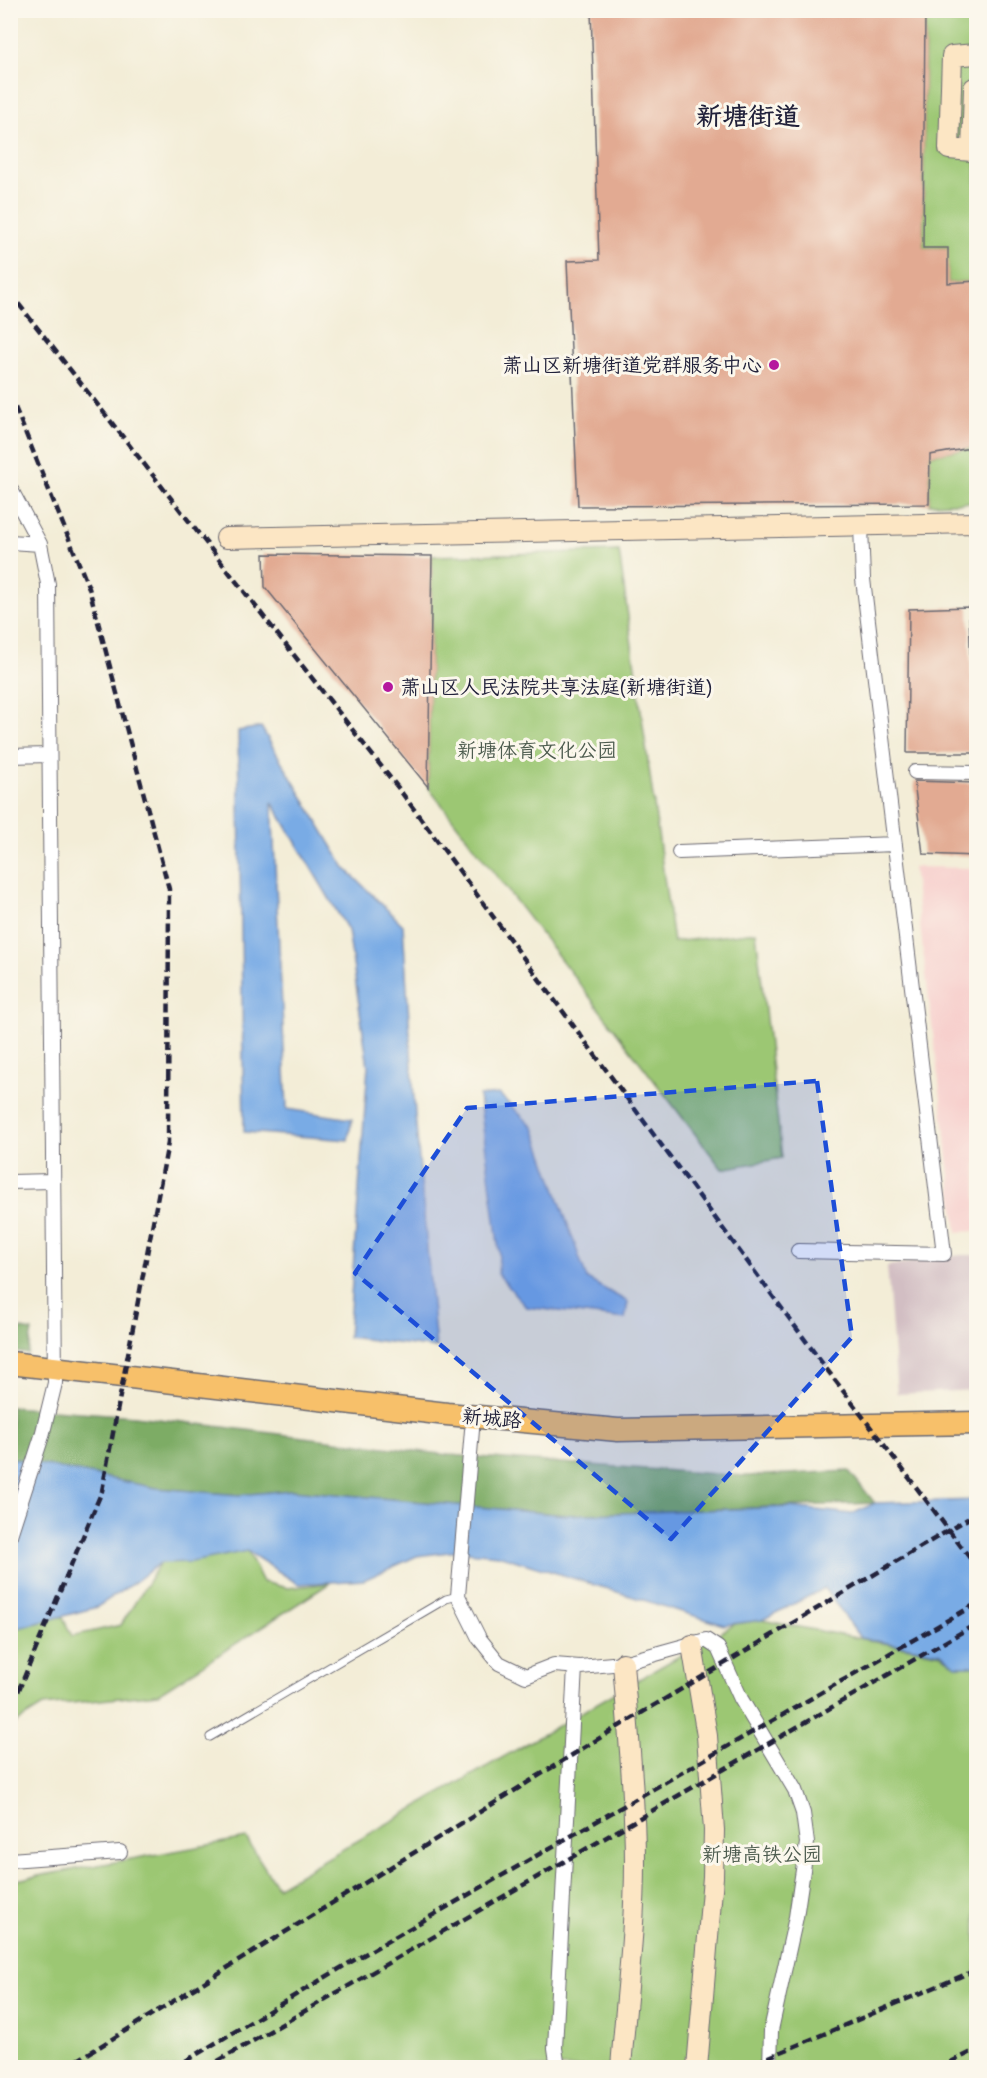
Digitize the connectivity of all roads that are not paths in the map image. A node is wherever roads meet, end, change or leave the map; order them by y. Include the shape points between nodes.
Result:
1 (976, 54) edge
2 (976, 87) edge
3 (10, 488) edge
4 (976, 523) edge
5 (861, 526) junction
6 (226, 538) dead end
7 (10, 542) edge
8 (40, 544) junction
9 (49, 755) junction
10 (10, 756) edge
11 (915, 772) dead end
12 (976, 773) edge
13 (895, 844) junction
14 (679, 852) dead end
15 (53, 1181) junction
16 (10, 1182) edge
17 (798, 1251) dead end
18 (10, 1363) edge
19 (55, 1376) junction
20 (10, 1377) edge
21 (976, 1423) edge
22 (472, 1430) junction
23 (976, 1437) edge
24 (10, 1535) edge
25 (458, 1596) junction
26 (692, 1645) junction
27 (622, 1663) junction
28 (575, 1667) junction
29 (210, 1737) dead end
30 (120, 1852) dead end
31 (10, 1860) edge
32 (558, 2067) edge
33 (621, 2067) edge
34 (697, 2067) edge
35 (770, 2067) edge

1 - 2 street via 952,56 949,149 972,151
3 - 8 street
4 - 5 street
5 - 6 street
5 - 13 street via 863,579
7 - 8 street
8 - 9 street via 48,584
9 - 10 street
9 - 15 street
11 - 12 street
13 - 14 street
13 - 17 street via 944,1254
15 - 16 street
15 - 19 street
18 - 19 main road, 新城路
19 - 20 main road, 新城路
19 - 21 main road, 新城路 via 618,1430
19 - 22 main road, 新城路
19 - 24 street via 42,1436
22 - 23 main road, 新城路 via 617,1444
22 - 25 street
25 - 28 street via 479,1638 499,1662 526,1676 554,1665
25 - 29 lane via 446,1599
26 - 27 street
26 - 34 street via 707,1736 714,1830
26 - 35 street via 706,1640 718,1648 741,1699 795,1790 803,1813 807,1843 796,1917 771,2030
27 - 28 street
27 - 33 street via 635,1863
28 - 32 street via 555,2048
30 - 31 street

